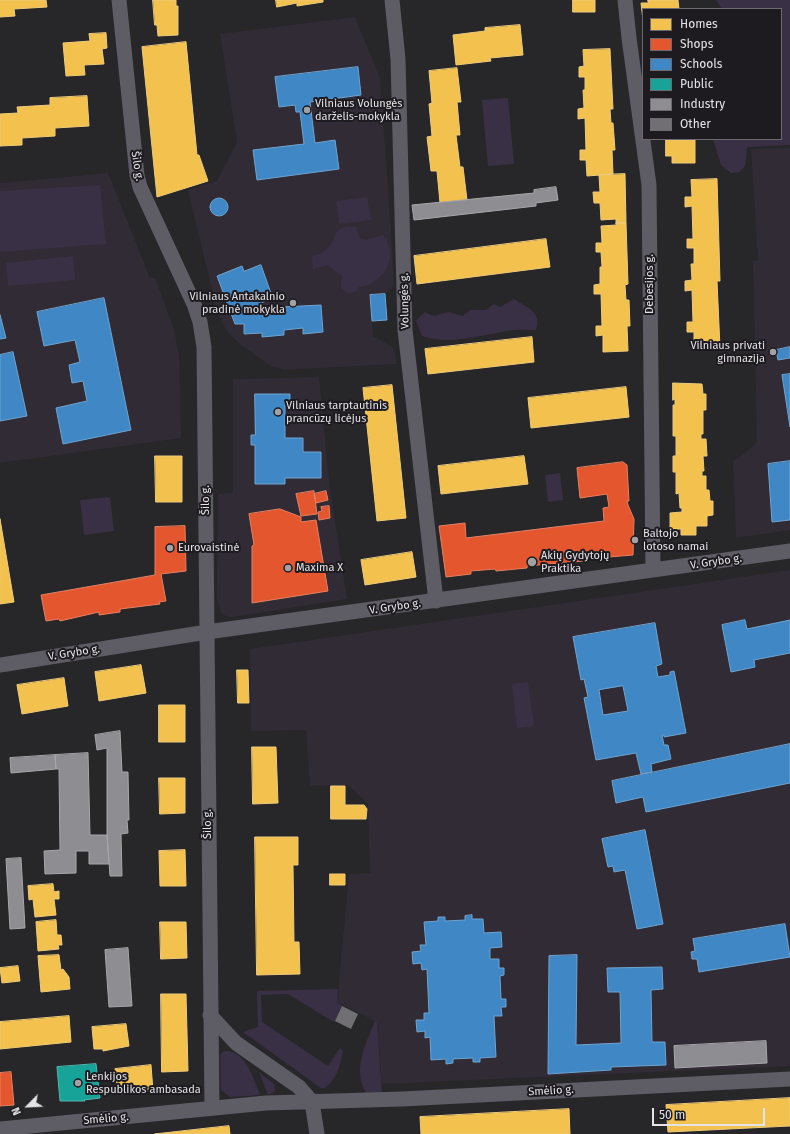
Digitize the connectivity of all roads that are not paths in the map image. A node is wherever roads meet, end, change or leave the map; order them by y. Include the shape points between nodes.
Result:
1 (119, 0) edge
2 (392, 0) edge
3 (625, 0) edge
4 (642, 134) edge
5 (643, 140) edge
6 (790, 551) edge
7 (653, 570) junction
8 (436, 601) junction
9 (207, 632) junction
10 (0, 665) edge
11 (210, 1015) junction
12 (236, 1043) junction
13 (211, 1054) junction
14 (280, 1073) junction
15 (790, 1079) edge
16 (283, 1101) junction
17 (312, 1102) junction
18 (212, 1108) junction
19 (0, 1129) edge
20 (317, 1134) edge

1 - 9 street, Šilo g. via 137,175 140,187 194,304 204,347
2 - 8 street, Volungės g. via 398,59 405,330
3 - 4 street, Debesijos g.
5 - 7 street, Debesijos g. via 649,185
6 - 7 street, V. Grybo g.
7 - 8 street, V. Grybo g.
8 - 9 street, V. Grybo g.
9 - 10 street, V. Grybo g.
9 - 11 street, Šilo g.
11 - 12 street
11 - 13 street, Šilo g.
12 - 13 street via 224,1042
12 - 14 street
13 - 18 street, Šilo g.
14 - 16 street via 286,1095
14 - 17 street via 299,1087
15 - 17 street, Smėlio g.
16 - 17 street
16 - 18 street
17 - 20 street
18 - 19 street, Smėlio g.

